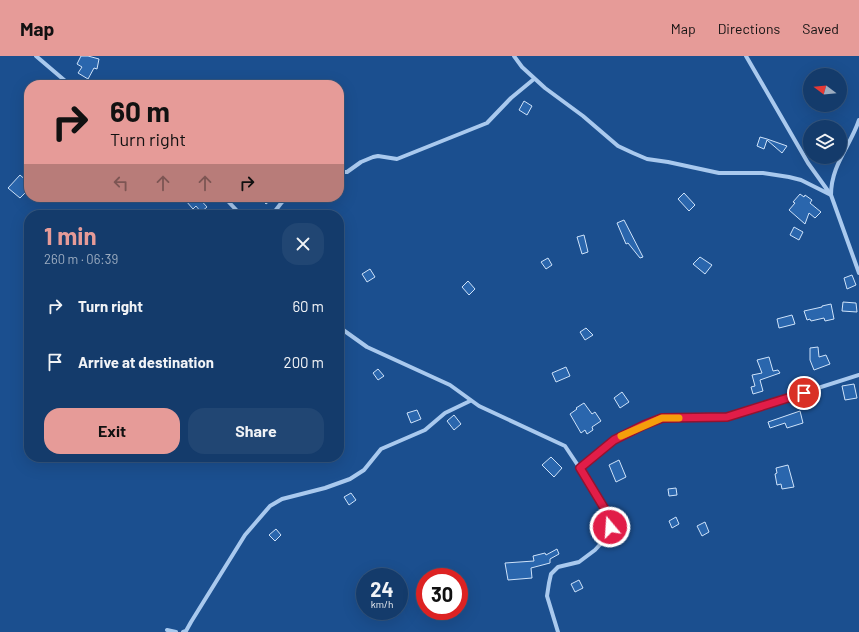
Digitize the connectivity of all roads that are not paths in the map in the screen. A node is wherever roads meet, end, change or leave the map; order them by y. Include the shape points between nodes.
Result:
1 (36, 56) edge
2 (514, 56) edge
3 (746, 56) edge
4 (534, 79) junction
5 (64, 80) edge
6 (859, 120) edge
7 (857, 131) edge
8 (344, 172) edge
9 (831, 195) junction
10 (229, 202) edge
11 (282, 202) edge
12 (236, 210) edge
13 (276, 210) edge
14 (859, 273) edge
15 (344, 331) edge
16 (859, 375) edge
17 (470, 401) junction
18 (580, 468) junction
19 (167, 630) dead end
20 (176, 632) edge
21 (183, 632) edge
22 (558, 632) edge

1 - 5 street
2 - 4 street
3 - 9 street via 808,163
4 - 8 street via 487,123 397,159 373,157
4 - 9 street via 618,146 647,159 719,173 763,173 789,177
6 - 7 street
7 - 9 street via 837,163
9 - 14 street
10 - 12 street
11 - 13 street
15 - 17 street via 367,347 450,385
16 - 18 street via 727,417 662,418 614,440
17 - 18 street via 565,446
17 - 21 street via 445,413 425,430 382,449 364,470 350,479 282,499 270,506 245,535 192,622
18 - 22 street via 606,511 610,527 607,537 595,550 579,562 558,568 551,574 547,596
19 - 20 street

